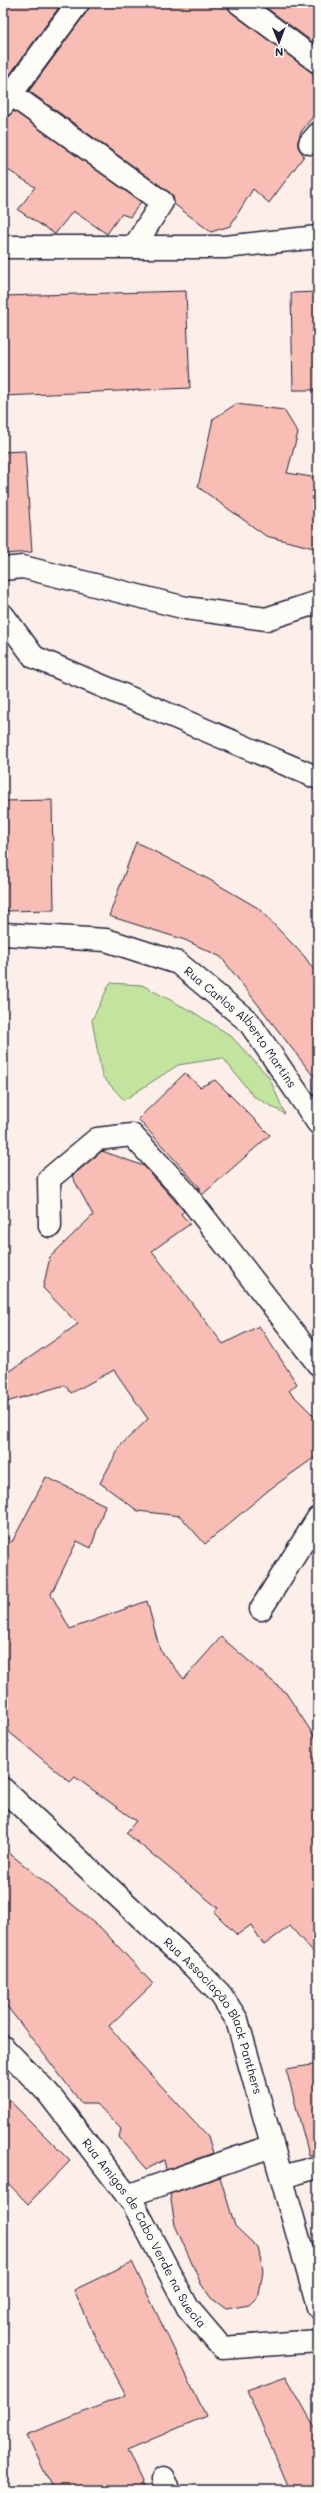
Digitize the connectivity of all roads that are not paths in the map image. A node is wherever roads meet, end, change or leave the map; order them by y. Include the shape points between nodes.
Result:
1 (78, 3) edge
2 (239, 3) edge
3 (318, 62) edge
4 (7, 99) edge
5 (318, 237) edge
6 (3, 247) edge
7 (134, 247) junction
8 (3, 569) edge
9 (318, 602) edge
10 (3, 615) edge
11 (318, 778) edge
12 (3, 934) edge
13 (318, 1123) edge
14 (50, 1226) dead end
15 (318, 1364) edge
16 (318, 1518) edge
17 (261, 1610) dead end
18 (3, 1789) edge
19 (3, 2047) edge
20 (272, 2146) junction
21 (318, 2167) edge
22 (282, 2177) junction
23 (127, 2196) junction
24 (318, 2307) edge
25 (318, 2341) edge

1 - 4 street
2 - 3 street
4 - 7 street via 162,202
5 - 7 street via 225,248
6 - 7 street
8 - 9 street via 23,566 186,608 266,619
10 - 11 street via 34,657
12 - 13 street, Rua Carlos Alberto Martins via 106,940 178,963 250,1022
14 - 15 street via 49,1178 97,1139 132,1135 184,1190
16 - 17 street
18 - 20 street, Rua Associação Black Panthers via 221,1995 237,2020
19 - 23 street, Rua Amigos de Cabo Verde na Suecia via 48,2093
20 - 22 street, Rua Associação Black Panthers
20 - 23 street
21 - 22 street
22 - 24 street, Rua Associação Black Panthers
23 - 25 street, Rua Amigos de Cabo Verde na Suecia via 188,2308 222,2348

